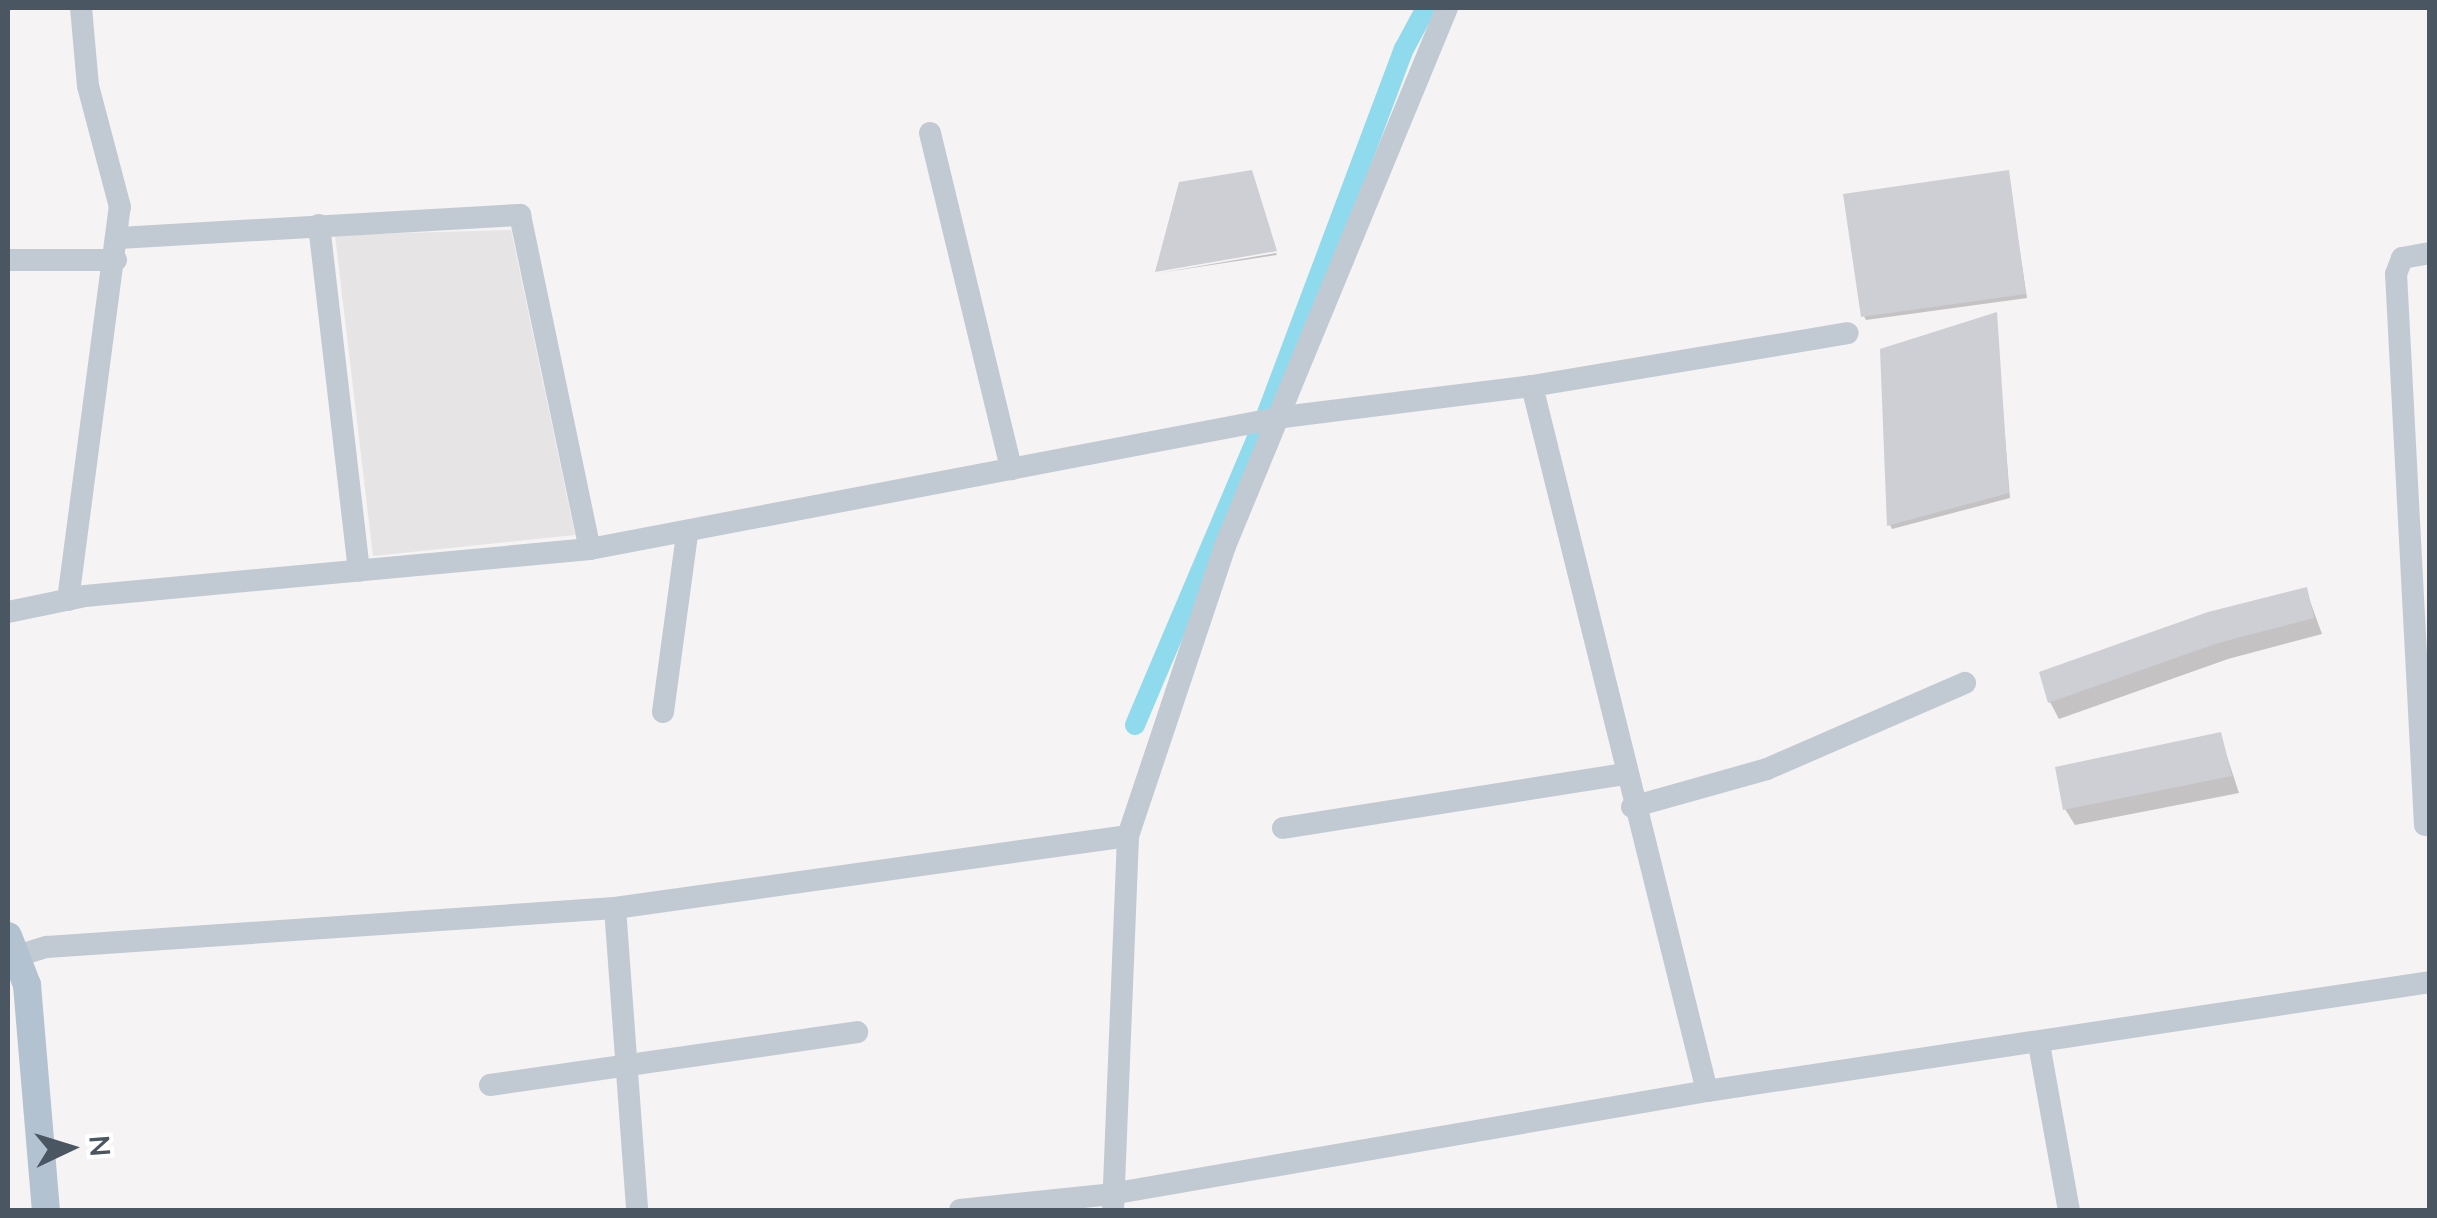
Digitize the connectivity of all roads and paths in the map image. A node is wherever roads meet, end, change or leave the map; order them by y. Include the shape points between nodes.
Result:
1 (81, 8) edge
2 (1447, 8) edge
3 (930, 133) dead end
4 (319, 225) junction
5 (117, 249) junction
6 (2430, 252) edge
7 (8, 260) edge
8 (1848, 333) dead end
9 (1532, 386) junction
10 (1282, 418) junction
11 (1011, 469) junction
12 (687, 534) junction
13 (590, 549) junction
14 (359, 571) junction
15 (68, 600) junction
16 (8, 612) edge
17 (1965, 682) dead end
18 (663, 712) dead end
19 (1624, 774) junction
20 (1632, 807) junction
21 (2424, 826) dead end
22 (1282, 828) dead end
23 (1128, 836) junction
24 (616, 908) junction
25 (14, 945) edge
26 (2430, 982) edge
27 (857, 1032) dead end
28 (2039, 1044) junction
29 (628, 1065) junction
30 (490, 1085) dead end
31 (1707, 1091) junction
32 (1112, 1202) edge
33 (46, 1210) edge
34 (637, 1210) edge
35 (960, 1210) edge
36 (2069, 1210) edge

1 - 5 street via 88,86 120,208
2 - 10 street
3 - 11 street
4 - 5 street
4 - 13 street via 520,215
4 - 14 street
5 - 7 street
5 - 15 street
6 - 21 street via 2402,258 2396,274
8 - 9 street
9 - 10 street
9 - 19 street
10 - 11 street
10 - 23 street via 1225,546
11 - 12 street
12 - 13 street
12 - 18 street
13 - 14 street
14 - 15 street
15 - 16 street
17 - 20 street via 1767,770
19 - 20 street
19 - 22 street
20 - 31 street
23 - 24 street
23 - 32 street
24 - 25 street via 47,948
24 - 29 street
25 - 33 main road
26 - 28 street
27 - 29 street
28 - 31 street
28 - 36 street
29 - 30 street
29 - 34 street
31 - 32 street
32 - 35 street

